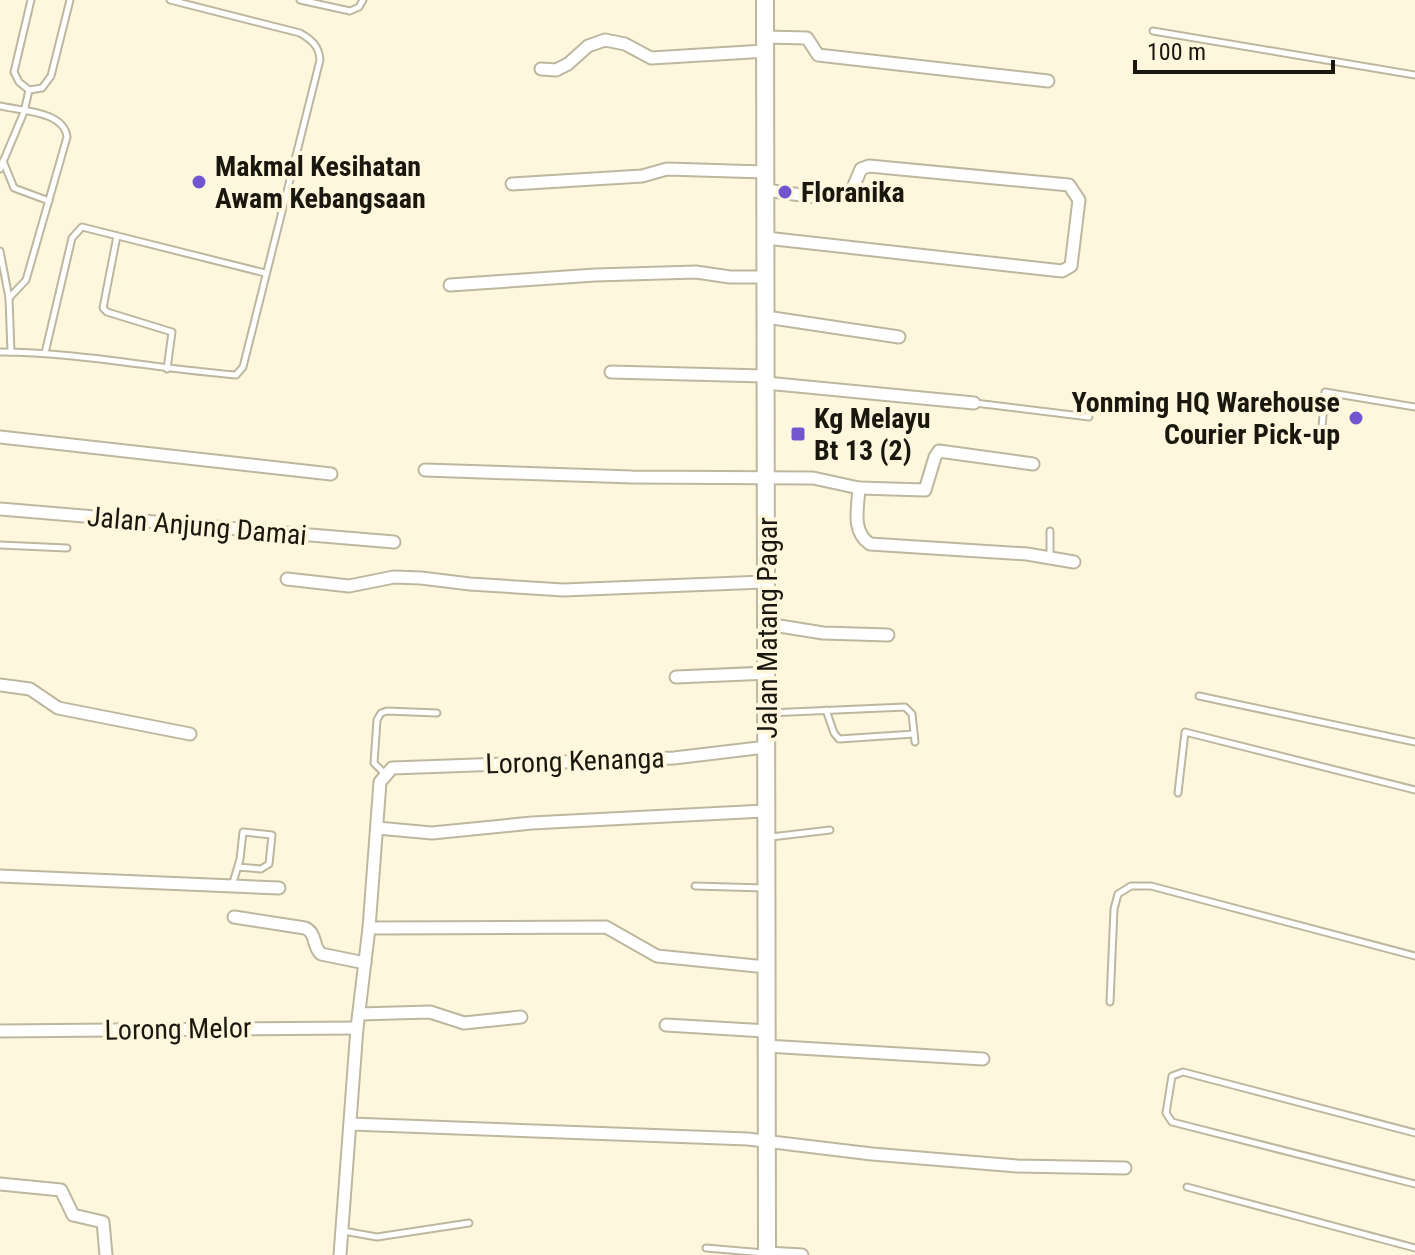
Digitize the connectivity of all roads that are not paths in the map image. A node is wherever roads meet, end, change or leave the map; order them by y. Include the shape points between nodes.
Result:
1 (31, 0) edge
2 (70, 0) edge
3 (170, 0) edge
4 (300, 0) edge
5 (363, 0) edge
6 (765, 0) edge
7 (1153, 31) dead end
8 (766, 44) junction
9 (541, 69) dead end
10 (1415, 75) edge
11 (1048, 81) dead end
12 (29, 90) junction
13 (0, 106) edge
14 (24, 112) junction
15 (3, 161) junction
16 (0, 169) edge
17 (766, 172) junction
18 (512, 184) dead end
19 (766, 190) junction
20 (49, 201) junction
21 (117, 236) junction
22 (766, 238) junction
23 (0, 251) edge
24 (265, 273) junction
25 (766, 277) junction
26 (450, 285) dead end
27 (9, 298) junction
28 (766, 317) junction
29 (899, 337) dead end
30 (0, 352) edge
31 (11, 352) junction
32 (45, 353) junction
33 (167, 369) junction
34 (611, 372) dead end
35 (766, 379) junction
36 (974, 403) joint
37 (1415, 407) edge
38 (1089, 417) dead end
39 (1322, 427) dead end
40 (0, 437) edge
41 (1033, 464) dead end
42 (425, 470) dead end
43 (331, 474) dead end
44 (767, 476) junction
45 (859, 488) junction
46 (0, 509) edge
47 (1050, 531) dead end
48 (394, 542) dead end
49 (0, 545) edge
50 (67, 548) dead end
51 (1050, 558) junction
52 (1074, 562) dead end
53 (287, 579) dead end
54 (767, 582) junction
55 (767, 624) junction
56 (888, 635) dead end
57 (767, 673) junction
58 (676, 677) dead end
59 (0, 685) edge
60 (1199, 696) dead end
61 (826, 710) junction
62 (437, 713) dead end
63 (767, 713) junction
64 (190, 734) dead end
65 (914, 734) junction
66 (915, 742) dead end
67 (1415, 742) edge
68 (766, 747) junction
69 (385, 774) junction
70 (1415, 790) edge
71 (1178, 793) dead end
72 (765, 811) junction
73 (377, 828) junction
74 (830, 830) dead end
75 (765, 837) junction
76 (238, 867) junction
77 (0, 876) edge
78 (232, 886) junction
79 (695, 886) dead end
80 (279, 888) dead end
81 (765, 888) junction
82 (234, 917) dead end
83 (369, 928) junction
84 (1415, 956) edge
85 (365, 963) junction
86 (766, 967) junction
87 (1110, 1002) dead end
88 (359, 1014) junction
89 (521, 1017) dead end
90 (666, 1025) dead end
91 (357, 1028) junction
92 (0, 1031) edge
93 (766, 1039) junction
94 (983, 1059) dead end
95 (351, 1124) junction
96 (1415, 1133) edge
97 (766, 1143) junction
98 (1125, 1168) dead end
99 (0, 1184) edge
100 (1415, 1184) edge
101 (1187, 1187) dead end
102 (469, 1223) dead end
103 (342, 1231) junction
104 (706, 1248) dead end
105 (1415, 1248) edge
106 (767, 1254) edge
107 (106, 1255) edge
108 (340, 1255) edge
109 (802, 1255) edge

1 - 12 lane via 14,72
2 - 12 lane via 51,76 42,88
3 - 24 lane via 300,33 319,51
4 - 5 lane via 350,11
6 - 8 main road, Jalan Matang Pagar
7 - 10 lane
8 - 9 street via 651,58 605,40 556,70
8 - 11 street via 807,38 818,55
8 - 17 main road, Jalan Matang Pagar
12 - 14 lane
13 - 14 lane
14 - 15 lane
14 - 20 lane via 56,119 66,131
15 - 16 lane
15 - 20 lane via 14,188
17 - 18 street via 667,169 642,176
17 - 19 main road, Jalan Matang Pagar
19 - 22 main road, Jalan Matang Pagar
19 - 22 street via 846,196 861,169 869,166 1069,185 1079,200 1071,266 1062,271
20 - 27 lane via 26,280
21 - 24 lane
21 - 32 lane via 82,227 72,238
21 - 33 lane via 103,308 172,332
22 - 25 main road, Jalan Matang Pagar
23 - 27 lane
24 - 33 lane via 243,367 236,375
25 - 26 street via 696,272
25 - 28 main road, Jalan Matang Pagar
27 - 31 lane
28 - 29 street
28 - 35 main road, Jalan Matang Pagar
30 - 31 lane
31 - 32 lane
32 - 33 lane
34 - 35 street
35 - 36 street
35 - 44 main road, Jalan Matang Pagar
36 - 38 lane
37 - 39 lane via 1325,392
40 - 43 street
41 - 45 street via 939,451 925,490
42 - 44 street
44 - 45 street
44 - 54 main road, Jalan Matang Pagar
45 - 51 street via 857,530 870,544
46 - 48 street, Jalan Anjung Damai
47 - 51 lane
49 - 50 lane
51 - 52 street
53 - 54 street via 349,586 421,578 563,590
54 - 55 main road, Jalan Matang Pagar
55 - 56 street
55 - 57 main road, Jalan Matang Pagar
57 - 58 street
57 - 63 main road, Jalan Matang Pagar
59 - 64 street via 30,689 58,708
60 - 67 lane
61 - 63 lane
61 - 65 lane via 839,739
61 - 65 lane via 905,707 912,714
62 - 69 lane via 381,713 374,763
63 - 68 main road, Jalan Matang Pagar
65 - 66 lane
68 - 69 street, Lorong Kenanga via 674,758 392,768
68 - 72 main road, Jalan Matang Pagar
69 - 73 street
70 - 71 lane via 1185,732
72 - 73 street via 432,833
72 - 75 main road, Jalan Matang Pagar
73 - 83 street
74 - 75 lane
75 - 81 main road, Jalan Matang Pagar
76 - 76 lane via 243,832 272,835 269,864 261,869
76 - 78 lane
77 - 78 street
78 - 80 street
79 - 81 lane
81 - 86 main road, Jalan Matang Pagar
82 - 85 street via 305,928 321,954
83 - 85 street
83 - 86 street via 606,927 657,956
84 - 87 lane via 1151,886 1131,886 1118,894 1114,909
85 - 88 street
86 - 93 main road, Jalan Matang Pagar
88 - 89 street via 430,1012 464,1023
88 - 91 street
90 - 93 street
91 - 92 street, Lorong Melor
91 - 95 street
93 - 94 street
93 - 97 main road, Jalan Matang Pagar
95 - 97 street
95 - 103 street
96 - 100 lane via 1183,1072 1172,1076 1166,1113 1172,1122
97 - 98 street via 1017,1166
97 - 106 main road, Jalan Matang Pagar
99 - 107 street via 61,1190 73,1215 103,1222
101 - 105 lane
102 - 103 lane via 377,1237
103 - 108 street
104 - 106 lane
106 - 109 street

